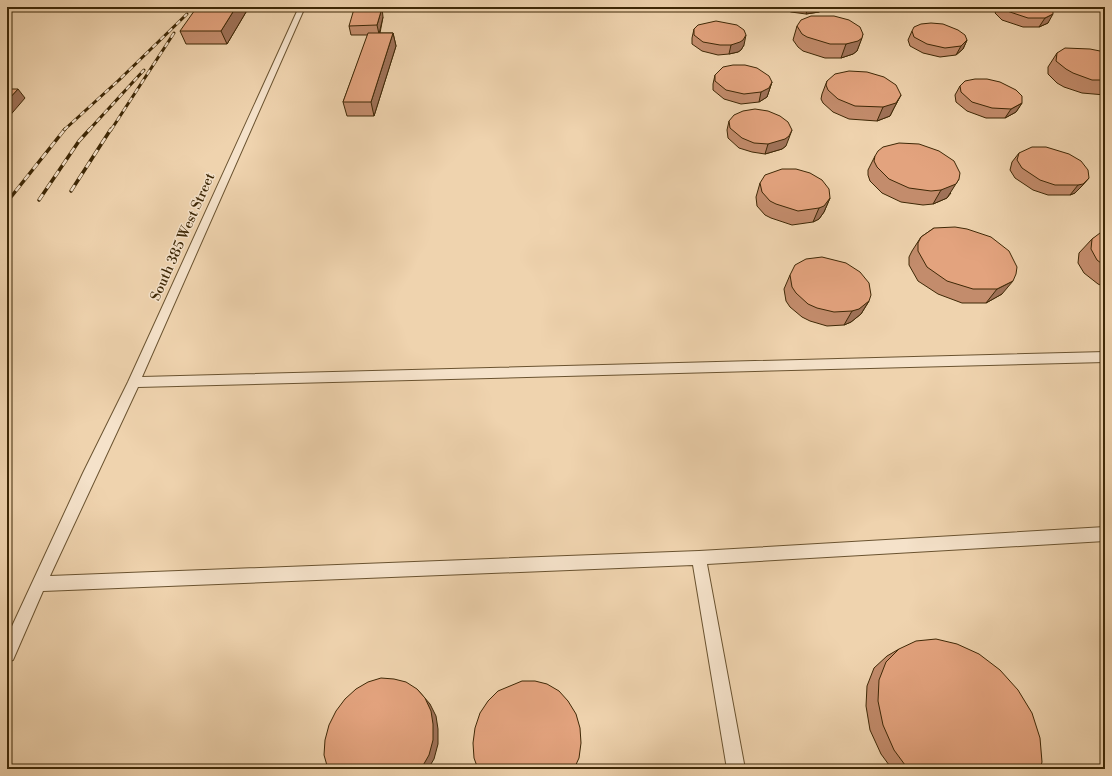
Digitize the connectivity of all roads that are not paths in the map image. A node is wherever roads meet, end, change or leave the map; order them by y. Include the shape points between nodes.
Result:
1 (302, 7) edge
2 (1105, 357) edge
3 (134, 382) junction
4 (1105, 534) edge
5 (699, 558) junction
6 (39, 584) junction
7 (7, 654) edge
8 (736, 769) edge

1 - 3 lane, South 385 West Street
2 - 3 lane
3 - 6 lane, South 385 West Street
4 - 5 lane
5 - 6 lane
5 - 8 lane
6 - 7 lane, South 385 West Street

